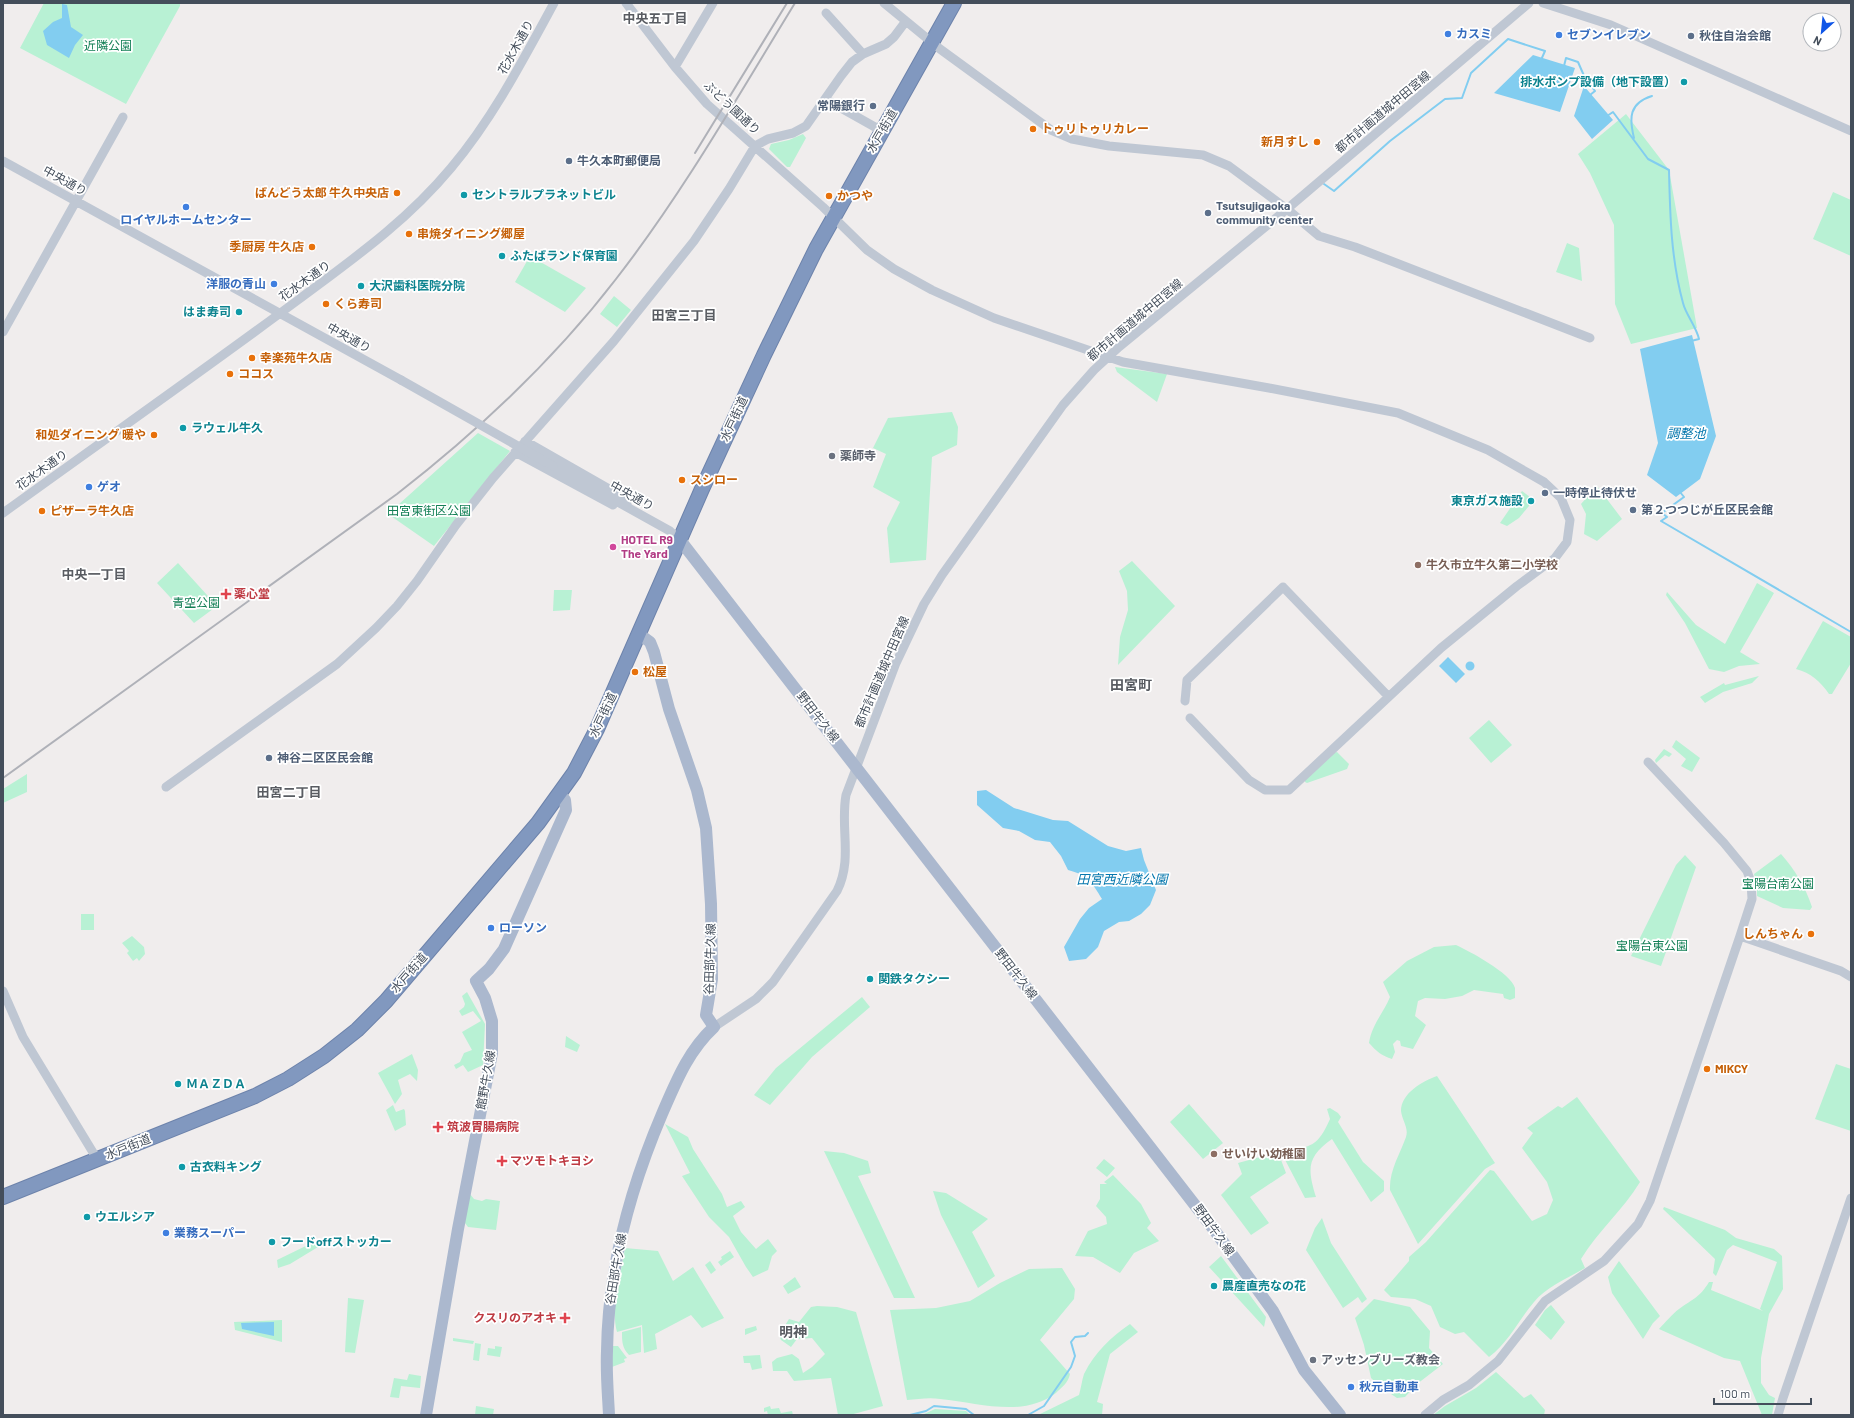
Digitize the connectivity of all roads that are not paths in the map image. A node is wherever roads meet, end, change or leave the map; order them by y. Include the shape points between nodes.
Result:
1 (554, 3) edge
2 (626, 3) edge
3 (713, 3) edge
4 (884, 3) edge
5 (954, 3) edge
6 (1529, 3) edge
7 (1543, 3) edge
8 (826, 13) dead end
9 (906, 21) junction
10 (932, 43) junction
11 (863, 54) junction
12 (675, 67) junction
13 (825, 99) junction
14 (123, 117) dead end
15 (882, 131) junction
16 (1851, 132) edge
17 (755, 146) junction
18 (3, 161) edge
19 (76, 201) junction
20 (1287, 209) junction
21 (834, 218) junction
22 (280, 314) junction
23 (3, 332) edge
24 (1590, 338) dead end
25 (1108, 357) junction
26 (525, 441) junction
27 (515, 452) junction
28 (628, 507) junction
29 (3, 513) edge
30 (680, 540) junction
31 (640, 634) junction
32 (1388, 696) junction
33 (1185, 701) dead end
34 (1190, 718) dead end
35 (1648, 762) dead end
36 (857, 767) junction
37 (166, 787) dead end
38 (560, 794) junction
39 (1740, 936) junction
40 (1851, 977) edge
41 (3, 991) edge
42 (714, 1027) junction
43 (97, 1159) junction
44 (3, 1197) edge
45 (1851, 1198) edge
46 (426, 1415) edge
47 (609, 1415) edge
48 (1340, 1415) edge
49 (1425, 1415) edge
50 (1778, 1415) edge

1 - 22 street, 花水木通り via 492,114 451,168 410,212 377,241
2 - 12 street, ぶどう園通り
3 - 12 street
4 - 9 street
5 - 10 highway, 水戸街道
6 - 20 street, 都市計画道城中田宮線
7 - 16 street via 1611,25
8 - 11 street
9 - 10 street
9 - 11 street via 886,44
10 - 15 highway, 水戸街道
10 - 20 street via 1050,130 1072,139 1110,146 1203,155 1229,166
11 - 13 street via 841,76
12 - 17 street, ぶどう園通り via 707,104
13 - 15 street
13 - 17 street via 810,122 801,130 768,139
14 - 19 street
15 - 21 highway, 水戸街道
17 - 21 street, ぶどう園通り
17 - 26 street via 694,241 618,337
18 - 19 street, 中央通り
19 - 22 street, 中央通り
19 - 23 street
20 - 24 street via 1320,236
20 - 25 street, 都市計画道城中田宮線
21 - 25 street, ぶどう園通り via 867,250 894,269 932,290 994,318
21 - 30 highway, 水戸街道 via 764,355
22 - 28 street, 中央通り, bridge
22 - 29 street, 花水木通り
25 - 32 street, ぶどう園通り via 1123,362 1398,413 1488,450 1544,482 1561,498 1570,520 1567,542 1555,558 1441,648
25 - 36 street, 都市計画道城中田宮線 via 1063,405 924,604 896,663
26 - 27 street
26 - 28 street via 623,497
27 - 28 street via 593,496 619,508
27 - 37 street via 456,525 414,586 376,628 337,664
28 - 30 street, 中央通り via 670,531
30 - 31 highway, 水戸街道
30 - 36 main road, 野田牛久線
31 - 38 highway, 水戸街道 via 597,729
31 - 42 main road, 谷田部牛久線 via 646,638 654,652 674,727 706,828 712,980 706,1015
32 - 33 street via 1283,587 1187,680
32 - 34 street, ぶどう園通り via 1289,790 1266,790 1249,780
35 - 39 street via 1747,871 1751,882 1752,899
36 - 42 street, 都市計画道城中田宮線 via 844,805 847,855 837,891 774,982 756,999
36 - 48 main road, 野田牛久線 via 1216,1231 1273,1311 1304,1370
38 - 43 highway, 水戸街道 via 386,1001 343,1042 305,1069 267,1090
38 - 46 main road, 館野牛久線 via 565,800 566,810 511,934 498,958 476,981 485,998 492,1021 492,1053
39 - 40 street via 1841,971
39 - 49 street via 1650,1201 1638,1224 1598,1267 1540,1306 1498,1361 1469,1385 1443,1400
41 - 43 street via 23,1037 82,1130
42 - 47 main road, 谷田部牛久線 via 693,1050 678,1077 642,1166 624,1225 608,1319
43 - 44 highway, 水戸街道
45 - 50 street

